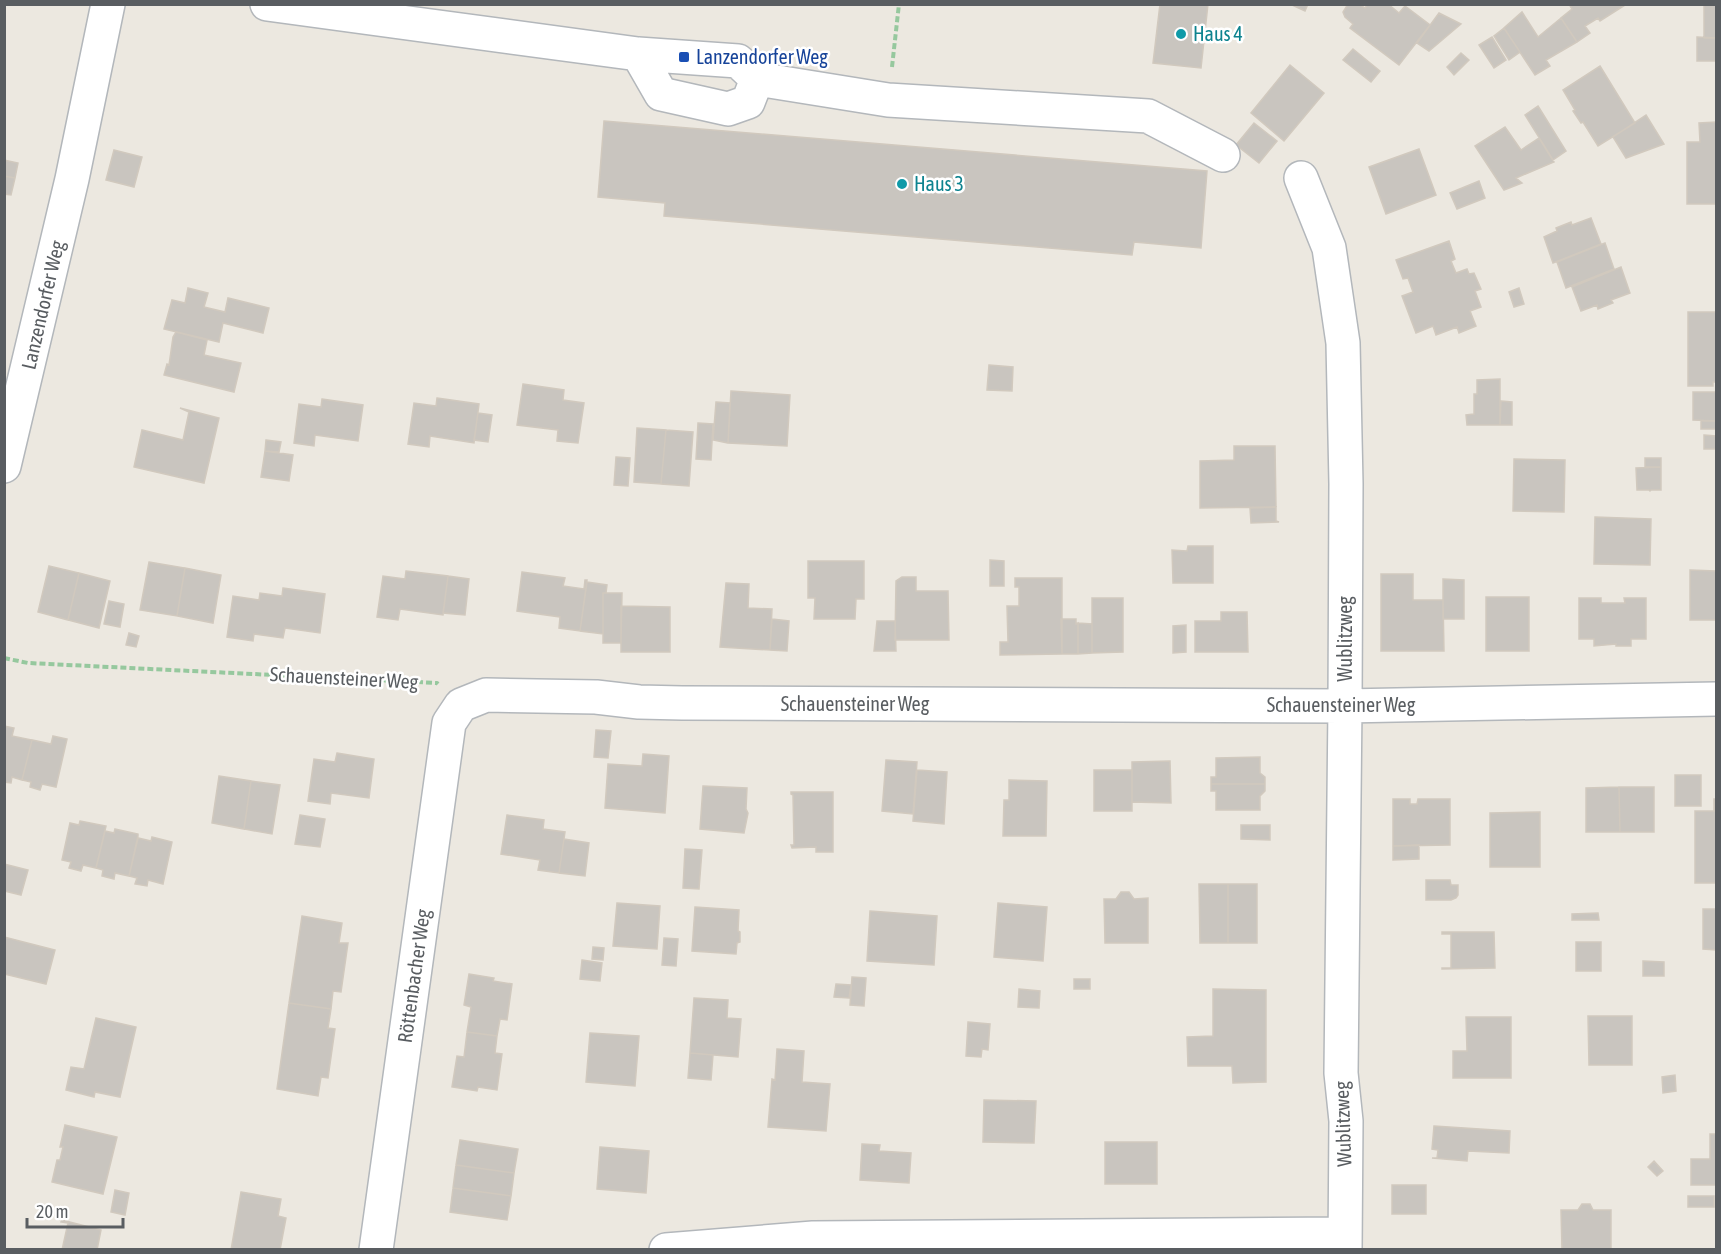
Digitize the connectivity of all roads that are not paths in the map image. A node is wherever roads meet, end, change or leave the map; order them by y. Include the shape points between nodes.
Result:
1 (108, 4) edge
2 (267, 4) edge
3 (638, 54) junction
4 (757, 79) junction
5 (1223, 155) dead end
6 (1301, 178) dead end
7 (4, 466) edge
8 (1716, 699) edge
9 (461, 705) joint
10 (1345, 706) junction
11 (1345, 1242) edge
12 (376, 1250) edge
13 (666, 1250) edge

1 - 7 street, Lanzendorfer Weg via 72,179
2 - 3 street
3 - 4 street via 738,61
3 - 4 street via 661,94 728,109 748,102
4 - 5 street via 888,100 1148,116
6 - 10 street, Wublitzweg via 1329,248 1343,343
8 - 10 street, Schauensteiner Weg
9 - 10 street, Schauensteiner Weg via 486,695 682,703
9 - 12 street, Röttenbacher Weg via 449,723
10 - 11 street, Wublitzweg via 1341,1073 1346,1121
11 - 13 street via 813,1238

